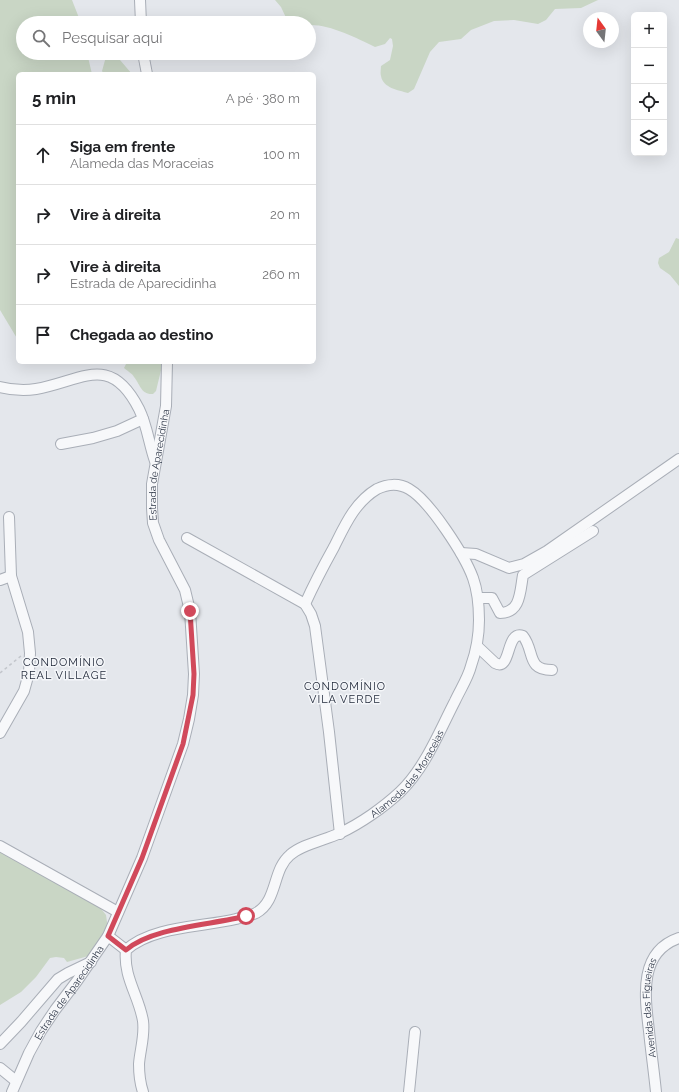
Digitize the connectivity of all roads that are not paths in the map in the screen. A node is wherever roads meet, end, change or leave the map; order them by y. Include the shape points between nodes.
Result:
1 (140, 0) edge
2 (141, 16) edge
3 (144, 60) edge
4 (147, 72) edge
5 (167, 364) edge
6 (0, 387) edge
7 (143, 419) junction
8 (61, 444) dead end
9 (679, 459) edge
10 (156, 463) junction
11 (8, 517) dead end
12 (593, 531) dead end
13 (187, 538) dead end
14 (461, 553) junction
15 (11, 576) junction
16 (0, 580) edge
17 (478, 598) junction
18 (305, 604) junction
19 (477, 646) junction
20 (552, 670) dead end
21 (0, 733) edge
22 (340, 834) junction
23 (0, 846) edge
24 (118, 912) junction
25 (108, 936) junction
26 (679, 938) edge
27 (126, 950) junction
28 (91, 962) junction
29 (415, 1032) dead end
30 (0, 1044) edge
31 (0, 1068) edge
32 (16, 1081) junction
33 (12, 1092) edge
34 (143, 1092) edge
35 (409, 1092) edge
36 (656, 1092) edge

1 - 2 street
3 - 4 street
5 - 10 street, Estrada de Aparecidinha via 166,406
6 - 7 street via 26,391 88,375 108,375 128,392
7 - 8 street via 117,431
7 - 10 street
9 - 14 street via 547,551 524,564 509,568 476,554
10 - 24 street, Estrada de Aparecidinha via 152,484 153,523 185,590 190,611 193,695 183,744 142,858
11 - 15 street
12 - 17 street via 523,575 513,610 500,613 492,598
13 - 18 street
14 - 17 street, Alameda das Moraceias via 473,579
14 - 18 street, Alameda das Moraceias via 430,509 410,490 398,485 386,485 363,499 352,513
15 - 16 street
15 - 21 street via 28,632 29,673 24,692
17 - 19 street, Alameda das Moraceias
18 - 22 street via 315,626
19 - 20 street via 499,665 505,661 516,636 520,635 526,640 537,667
19 - 22 street, Alameda das Moraceias via 471,669 427,756 413,777 400,792
22 - 27 street, Alameda das Moraceias via 290,854 280,869 271,896 257,912 142,938
23 - 24 street
24 - 25 street, Estrada de Aparecidinha
25 - 27 street
25 - 28 street, Estrada de Aparecidinha
26 - 36 street, Avenida das Figueiras via 663,946 656,953 647,975 646,1006
27 - 34 street via 127,972 143,1023 144,1036 139,1064
28 - 30 street via 58,979
28 - 32 street, Estrada de Aparecidinha via 55,1010 29,1053
29 - 35 street
31 - 32 street
32 - 33 street, Estrada de Aparecidinha

